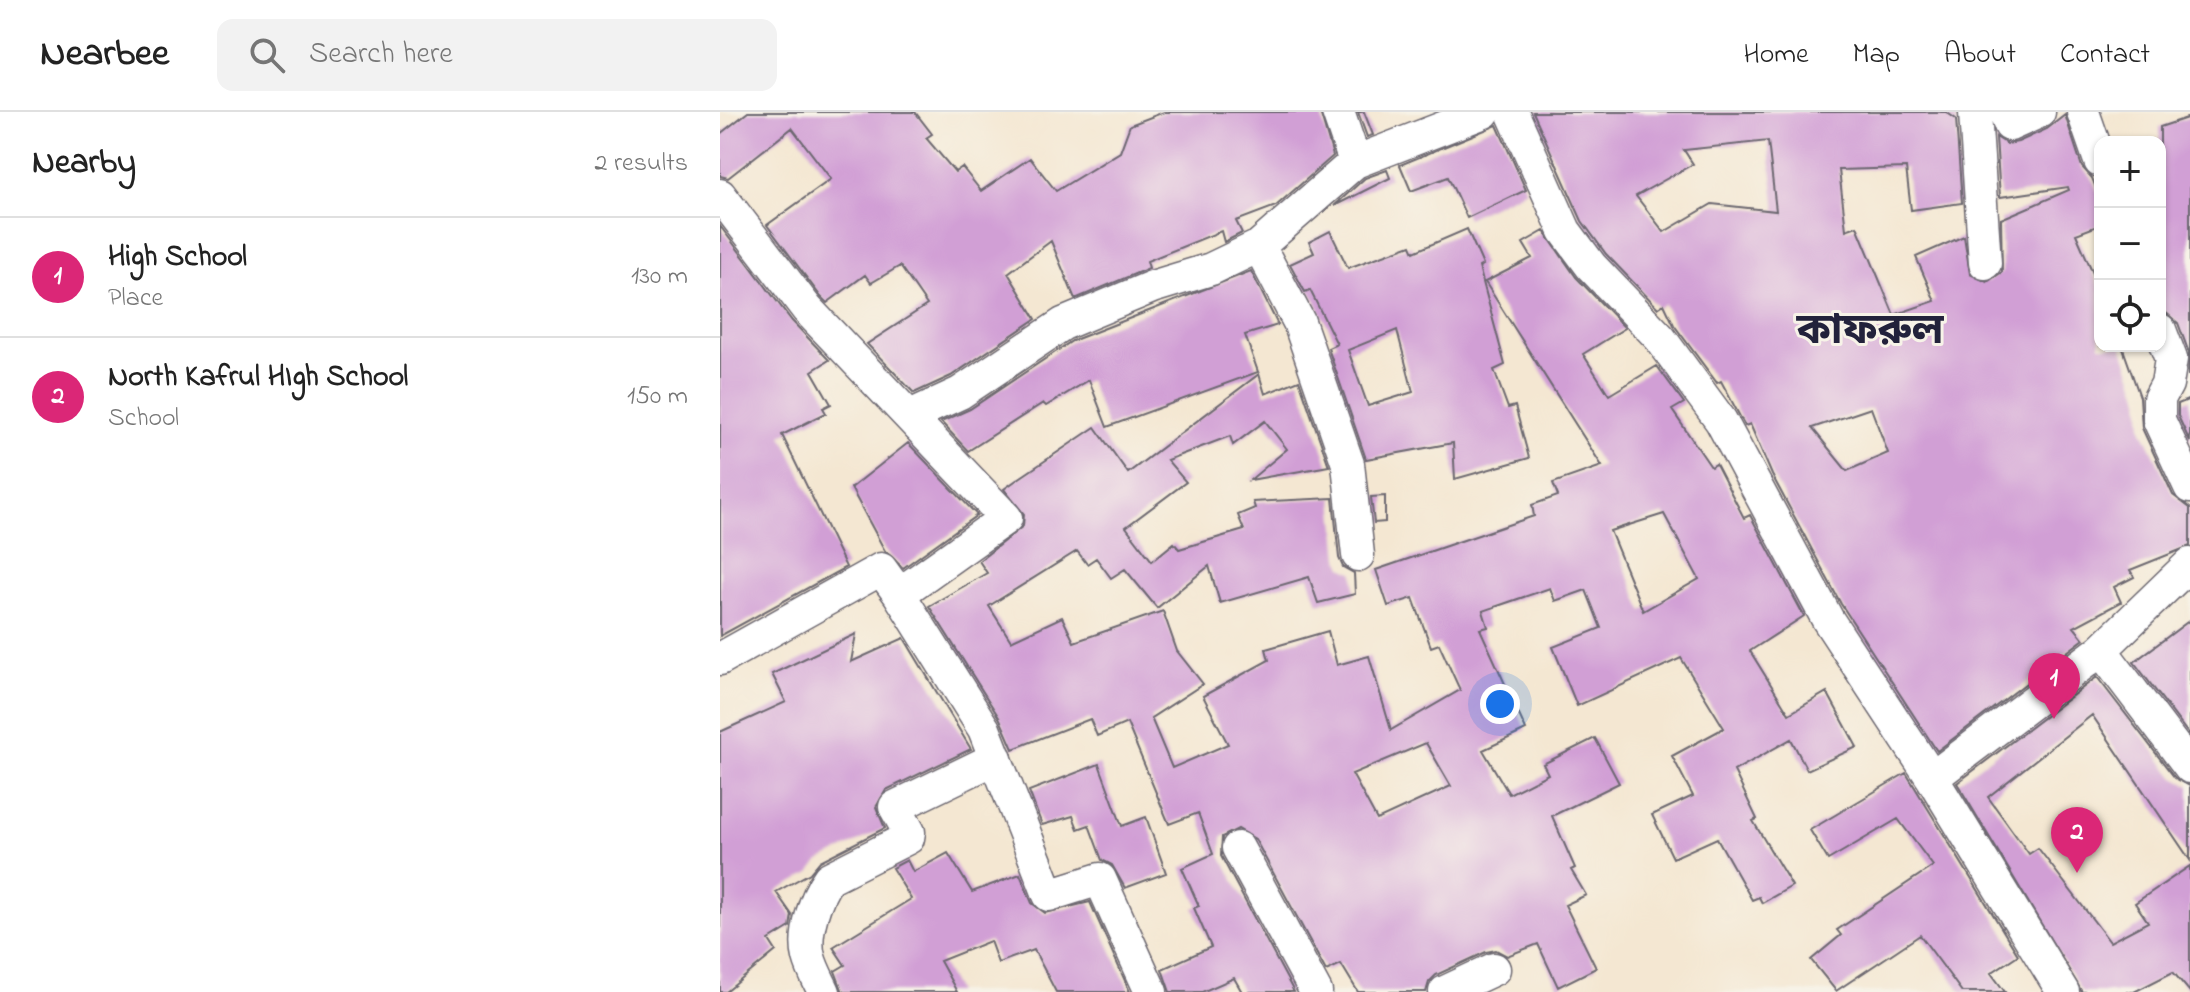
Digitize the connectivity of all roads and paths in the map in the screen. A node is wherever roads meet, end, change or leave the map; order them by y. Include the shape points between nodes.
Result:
1 (1338, 112) edge
2 (1484, 112) edge
3 (1512, 112) edge
4 (1973, 112) edge
5 (2083, 112) edge
6 (2018, 116) edge
7 (2094, 144) edge
8 (1355, 162) junction
9 (720, 195) edge
10 (1259, 246) junction
11 (1985, 263) dead end
12 (2166, 346) edge
13 (910, 416) junction
14 (2190, 487) edge
15 (1358, 555) dead end
16 (2190, 564) edge
17 (899, 594) junction
18 (2101, 650) junction
19 (720, 659) edge
20 (996, 758) junction
21 (2190, 767) edge
22 (1932, 778) junction
23 (1238, 848) dead end
24 (1494, 969) dead end
25 (824, 992) edge
26 (1151, 992) edge
27 (1316, 992) edge
28 (1445, 992) edge
29 (2063, 992) edge

1 - 8 street
2 - 8 street
3 - 22 street via 1565,231 1660,338 1721,421 1828,620
4 - 6 street
4 - 11 street
5 - 7 street
8 - 10 street
9 - 13 street via 807,309
10 - 13 street via 1063,324 960,393
10 - 15 street via 1299,322 1348,464
12 - 14 street via 2171,359 2159,399 2159,420
13 - 17 street via 1006,518
16 - 18 street
17 - 19 street via 881,569
17 - 20 street via 984,729
18 - 21 street
18 - 22 street
20 - 25 street via 895,807 908,838 829,878 820,890 807,940 808,956
20 - 26 street via 1049,895 1100,879
22 - 29 street
23 - 27 street
24 - 28 street

